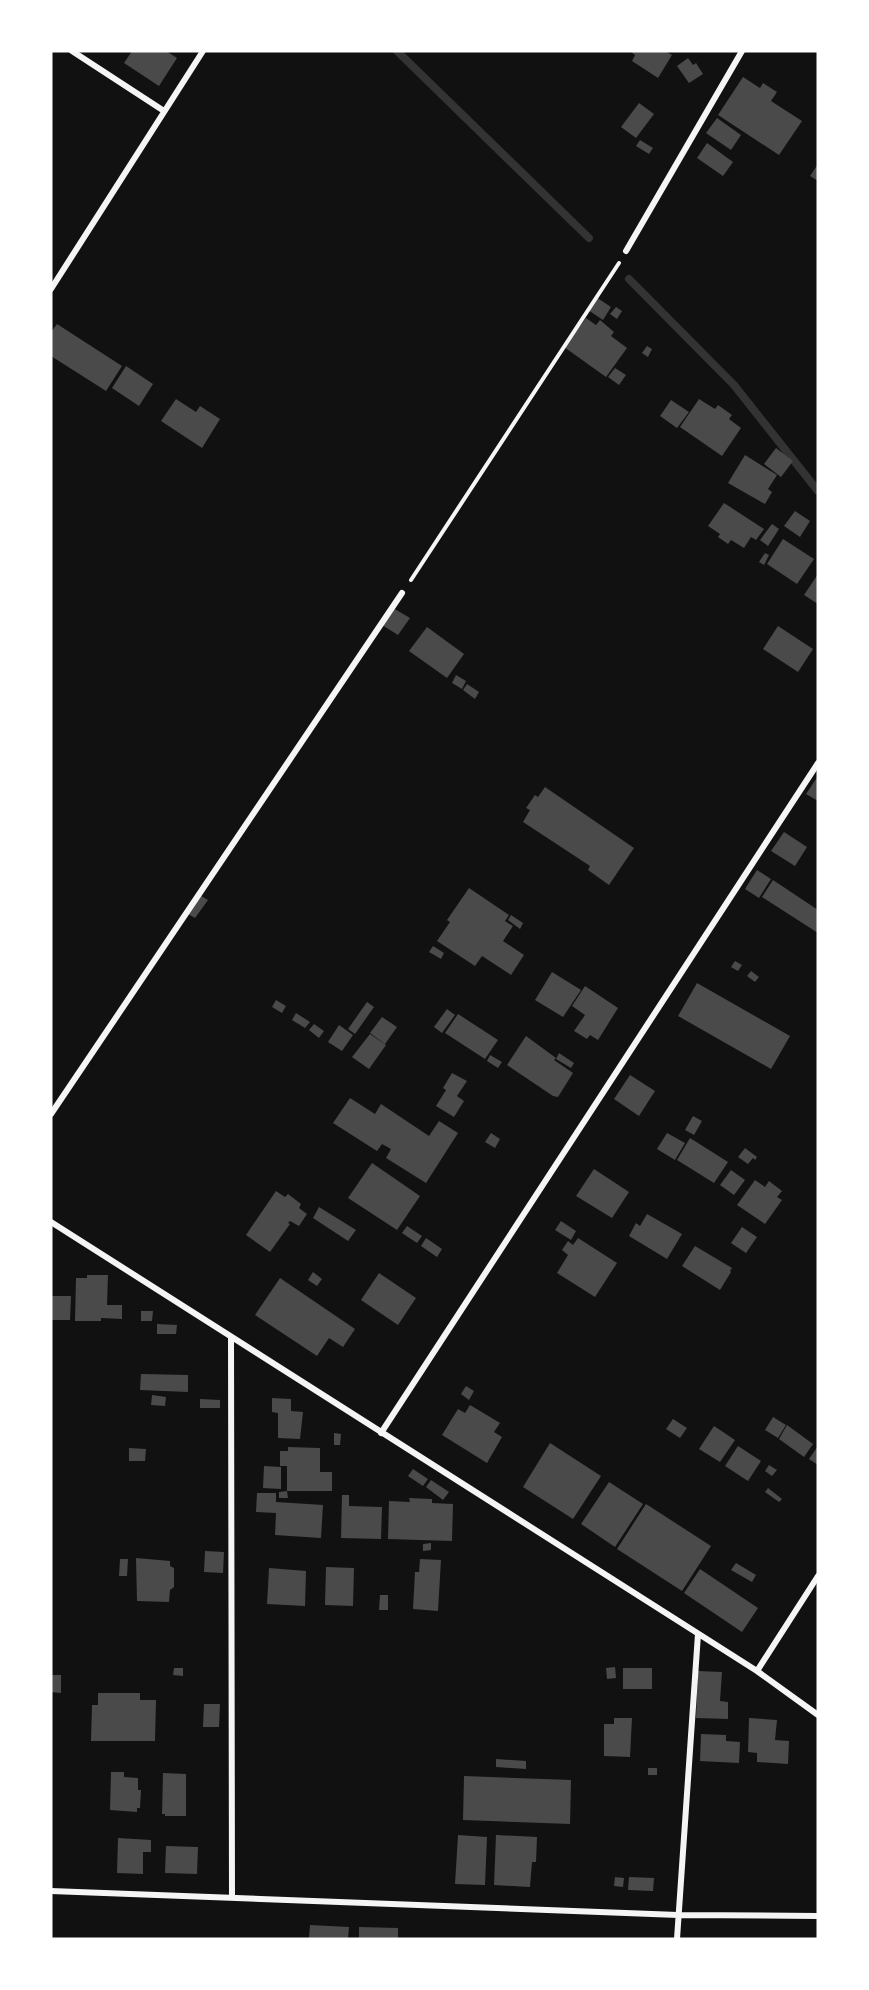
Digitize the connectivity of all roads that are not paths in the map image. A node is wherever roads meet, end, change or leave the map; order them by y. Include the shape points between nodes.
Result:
1 (72, 51) edge
2 (203, 51) edge
3 (742, 51) edge
4 (164, 111) junction
5 (626, 251) road end
6 (51, 289) edge
7 (402, 593) road end
8 (818, 763) edge
9 (51, 1114) edge
10 (51, 1222) edge
11 (231, 1337) junction
12 (381, 1433) junction
13 (818, 1576) edge
14 (698, 1634) junction
15 (757, 1671) junction
16 (818, 1715) edge
17 (51, 1891) edge
18 (232, 1898) junction
19 (678, 1915) junction
20 (818, 1916) edge
21 (677, 1939) edge

1 - 4 street
2 - 4 street
3 - 5 street
4 - 6 street
7 - 9 street
8 - 12 street
10 - 11 street
11 - 12 street
11 - 18 street
12 - 14 street
13 - 15 street
14 - 15 street
14 - 19 street
15 - 16 street
17 - 18 street
18 - 19 street
19 - 20 street
19 - 21 street

